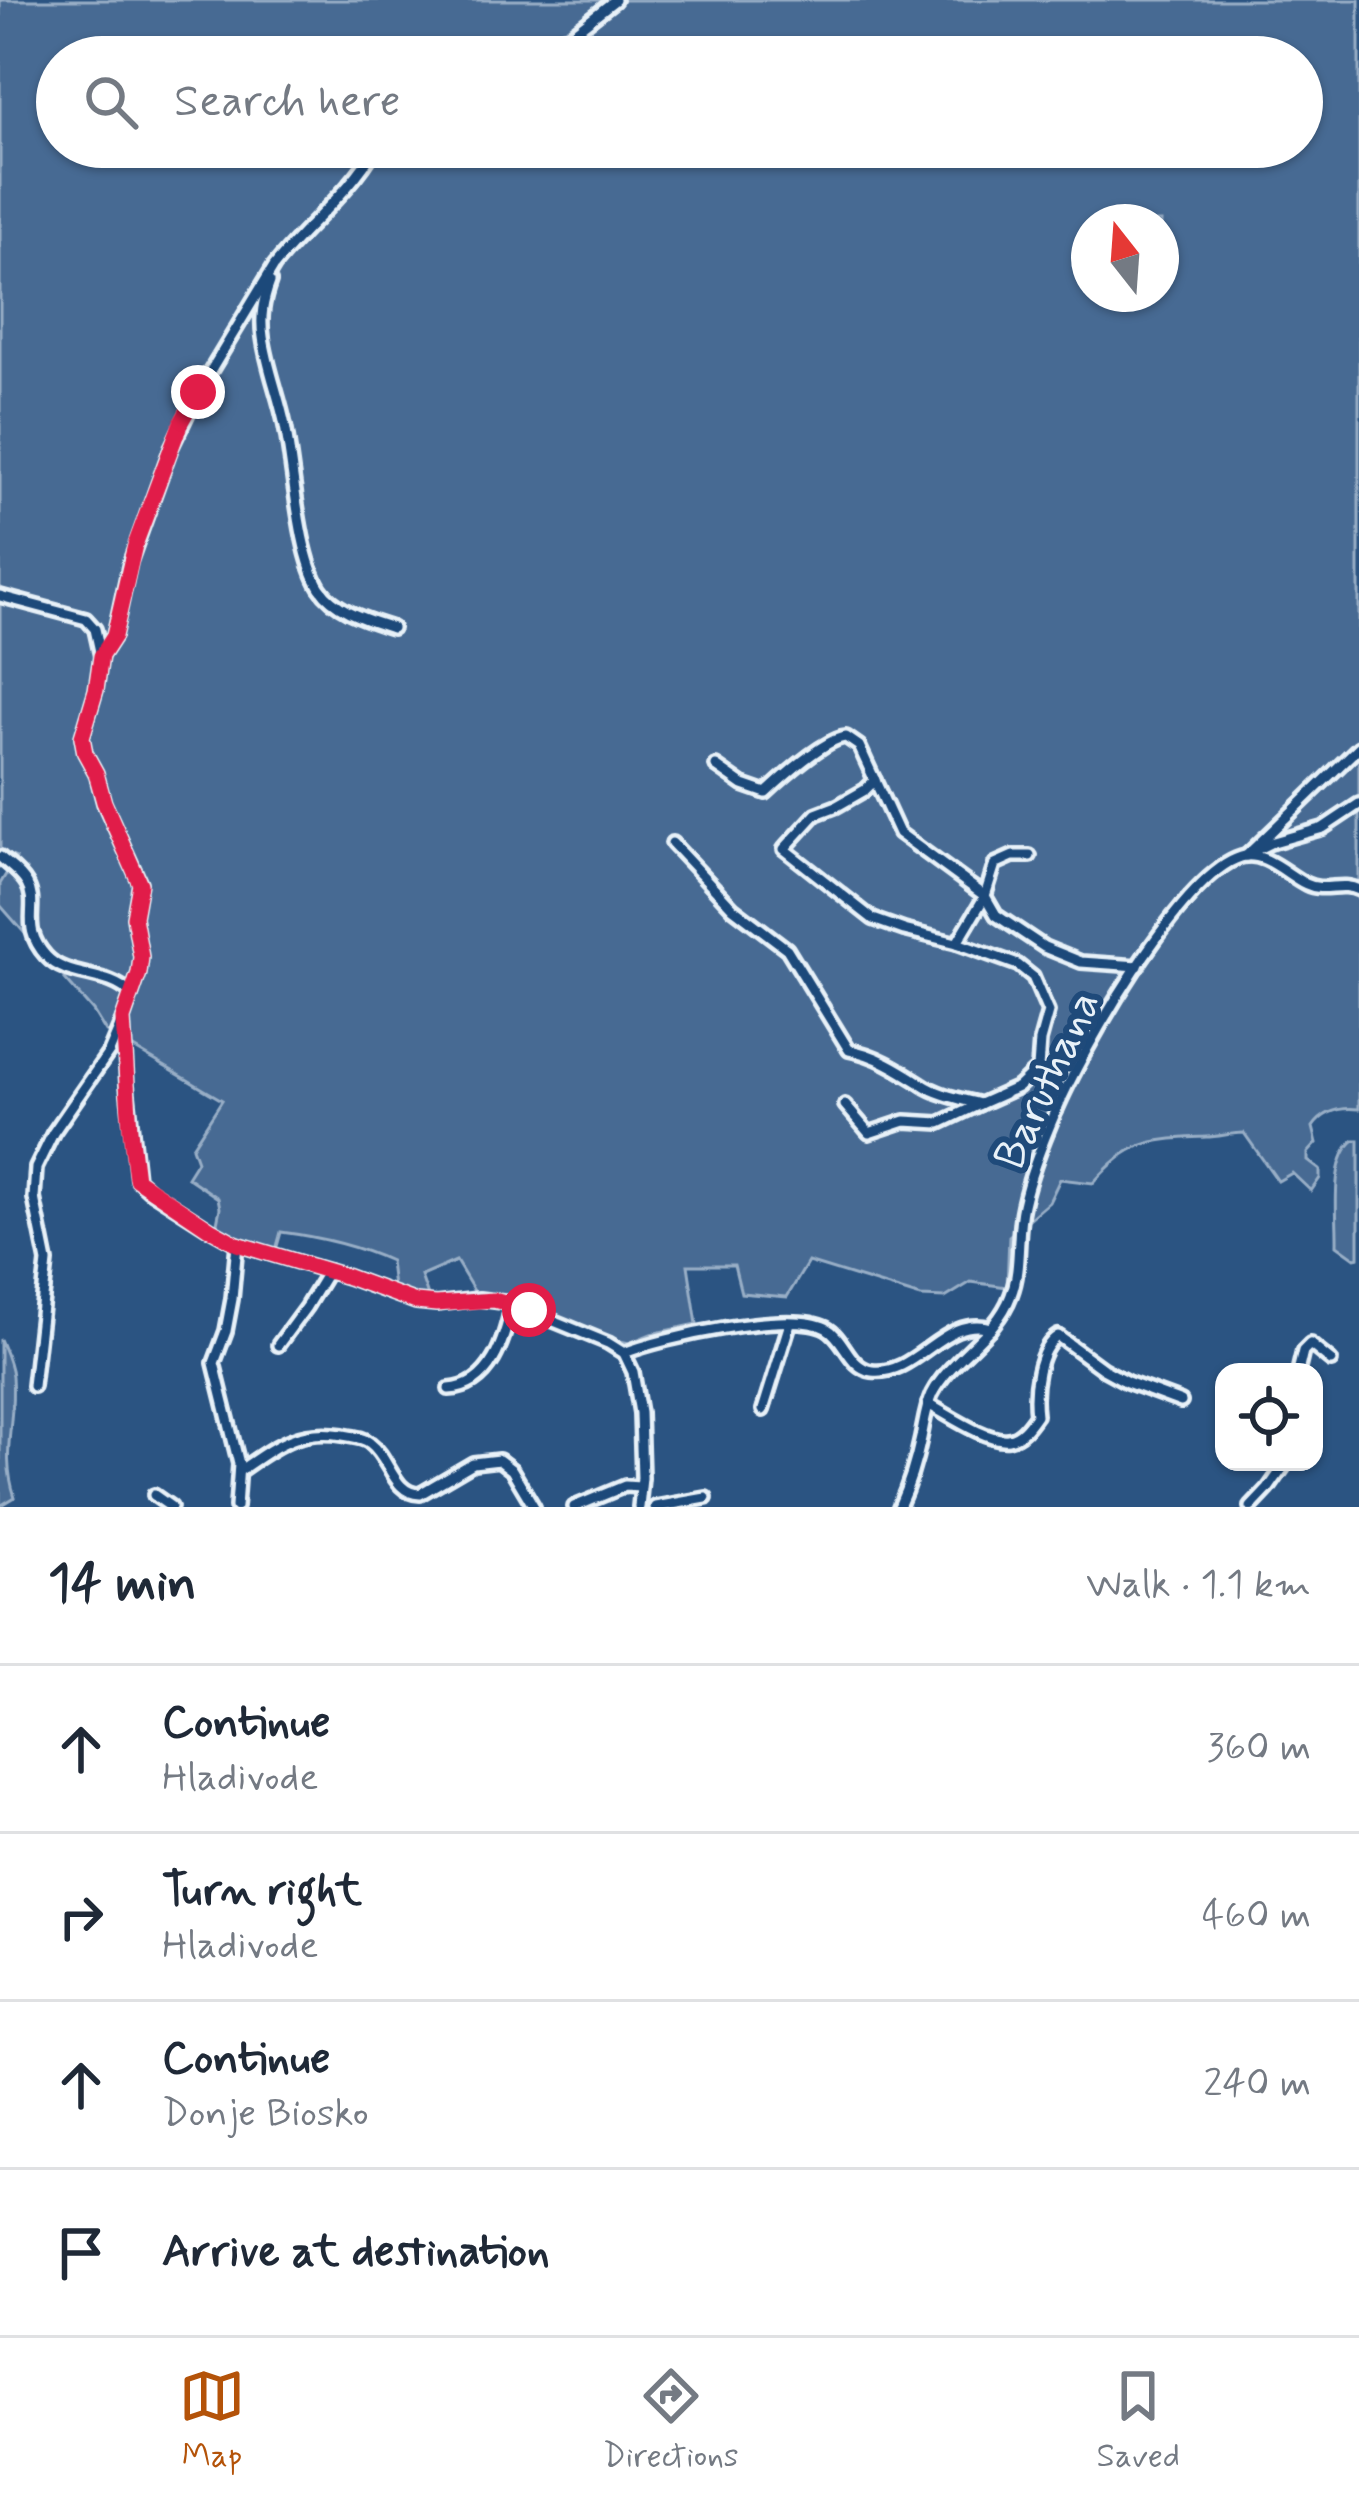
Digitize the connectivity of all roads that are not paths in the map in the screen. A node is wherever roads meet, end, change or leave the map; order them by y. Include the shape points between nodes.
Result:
1 (615, 0) edge
2 (569, 36) edge
3 (361, 168) edge
4 (274, 266) junction
5 (0, 596) edge
6 (392, 628) dead end
7 (101, 656) junction
8 (1359, 746) edge
9 (716, 766) dead end
10 (875, 780) junction
11 (1359, 804) edge
12 (672, 842) dead end
13 (1030, 856) dead end
14 (1246, 856) junction
15 (0, 857) edge
16 (1359, 890) edge
17 (985, 896) junction
18 (957, 943) junction
19 (1138, 966) junction
20 (131, 994) junction
21 (123, 1019) junction
22 (1038, 1068) junction
23 (980, 1104) junction
24 (845, 1105) dead end
25 (1056, 1111) junction
26 (237, 1244) junction
27 (328, 1271) junction
28 (512, 1304) junction
29 (788, 1323) junction
30 (991, 1328) junction
31 (278, 1345) dead end
32 (624, 1353) junction
33 (1331, 1361) dead end
34 (1300, 1363) edge
35 (33, 1386) dead end
36 (449, 1389) dead end
37 (1181, 1402) dead end
38 (928, 1404) junction
39 (763, 1410) dead end
40 (239, 1471) junction
41 (1281, 1471) edge
42 (640, 1486) junction
43 (154, 1495) dead end
44 (416, 1495) junction
45 (706, 1498) dead end
46 (171, 1507) edge
47 (236, 1507) edge
48 (409, 1507) edge
49 (533, 1507) edge
50 (574, 1507) edge
51 (639, 1507) edge
52 (656, 1507) edge
53 (898, 1507) edge
54 (1251, 1507) edge

1 - 2 street
3 - 4 street
4 - 6 street via 263,338 313,572 342,607
4 - 7 street via 181,422
5 - 7 street via 86,619
7 - 20 street via 82,745 140,884 134,917 141,957
8 - 14 street
9 - 10 street via 766,793 840,736 859,746
10 - 17 street via 899,833
10 - 18 street via 816,814 784,849 873,919
11 - 14 street
12 - 23 street via 733,908 787,949 849,1050
13 - 17 street via 995,864
14 - 16 street via 1315,888
14 - 19 street, Baruthana via 1191,893
15 - 20 street via 29,887 32,932 48,958
17 - 18 street
17 - 19 street via 996,915 1044,947 1081,962
18 - 22 street via 1034,977 1048,1012
19 - 25 street, Baruthana
20 - 21 street
21 - 26 street via 136,1179
21 - 35 street via 36,1168 47,1262
22 - 23 street via 1018,1088
22 - 25 street
23 - 24 street via 940,1123 905,1121 869,1132
25 - 30 street, Baruthana via 1022,1207 1013,1292
26 - 27 street
26 - 40 street via 214,1364
27 - 28 street via 416,1302
27 - 31 street
28 - 32 street
28 - 36 street via 499,1352 478,1378
29 - 30 street via 827,1328 855,1362 878,1371 963,1326
29 - 32 street via 674,1336
29 - 39 street
30 - 38 street, Baruthana
32 - 42 street via 640,1413
33 - 34 street via 1310,1344
37 - 38 street via 1127,1382 1054,1336 1036,1386 1036,1414 1011,1439
38 - 53 street, Baruthana
40 - 44 street via 285,1440 332,1433 370,1442
40 - 47 street
41 - 54 street
42 - 50 street
42 - 51 street
43 - 46 street
44 - 48 street
44 - 49 street via 472,1463 499,1460
45 - 52 street

